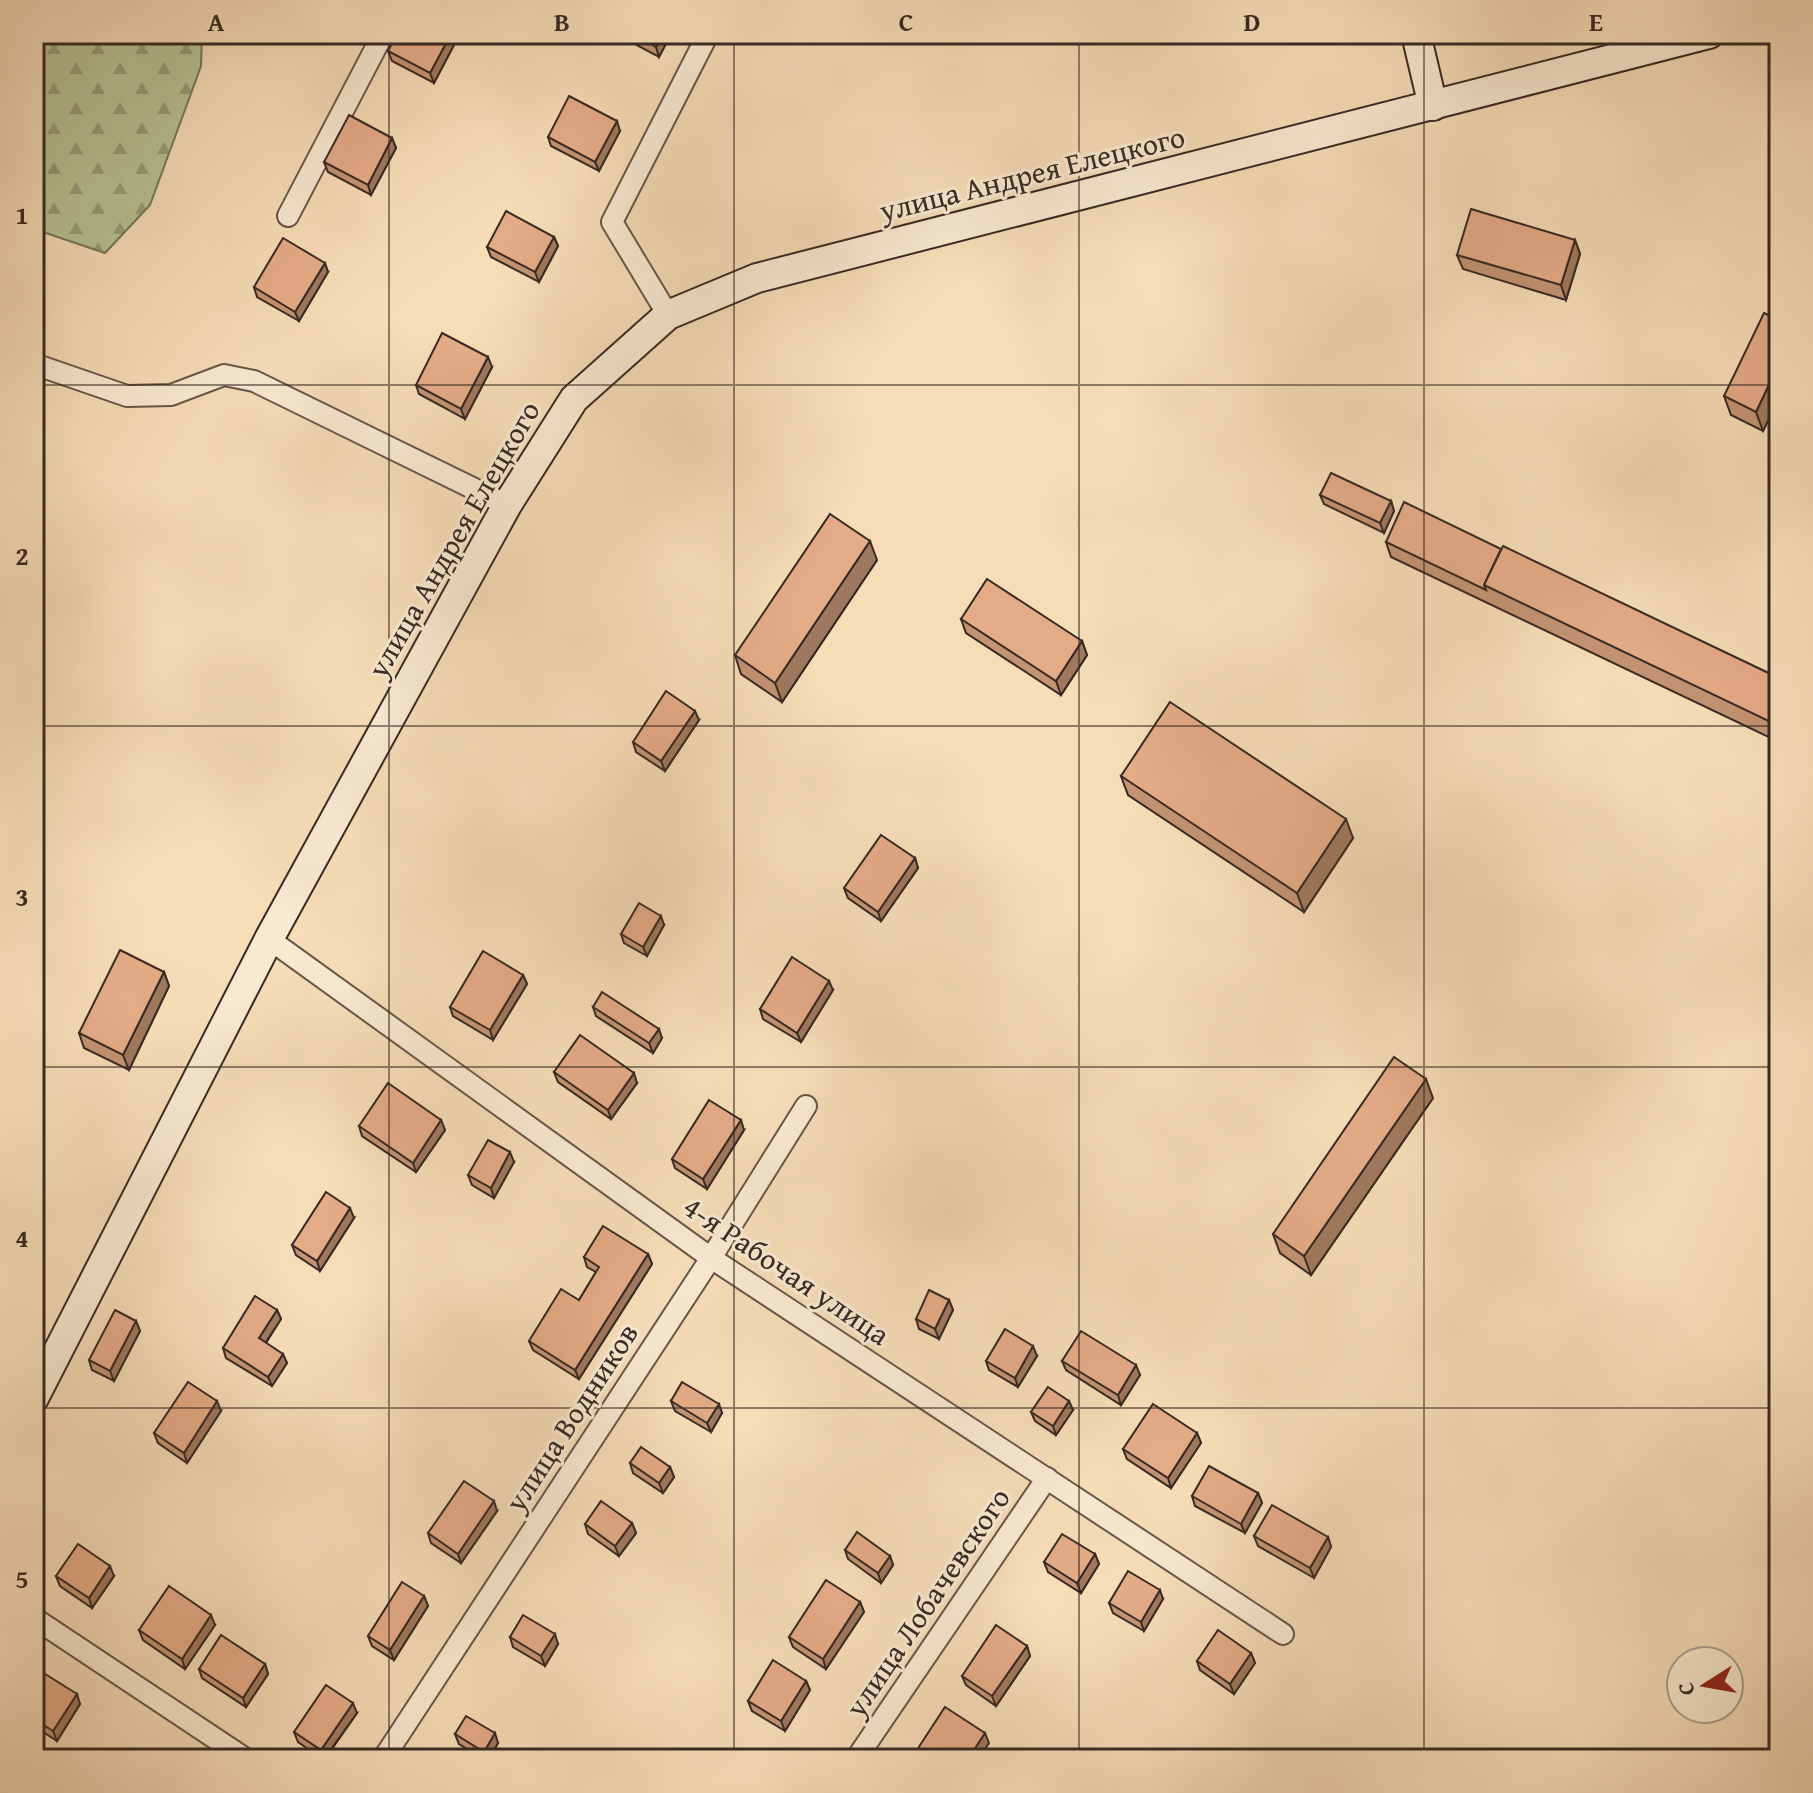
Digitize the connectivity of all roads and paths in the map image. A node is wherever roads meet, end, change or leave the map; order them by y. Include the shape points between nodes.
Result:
1 (383, 34) edge
2 (708, 34) edge
3 (1416, 34) edge
4 (1709, 34) edge
5 (1433, 106) junction
6 (288, 216) dead end
7 (668, 315) junction
8 (34, 364) edge
9 (507, 505) junction
10 (269, 939) junction
11 (806, 1106) dead end
12 (711, 1258) junction
13 (34, 1398) edge
14 (1047, 1478) junction
15 (34, 1618) edge
16 (1283, 1634) dead end
17 (246, 1759) edge
18 (383, 1759) edge
19 (856, 1759) edge

1 - 6 street
2 - 7 street via 612,222
3 - 5 main road
4 - 5 main road, улица Андрея Елецкого
5 - 7 main road, улица Андрея Елецкого via 757,278
7 - 9 main road, улица Андрея Елецкого via 574,399
8 - 9 street via 127,396 171,395 224,375 254,381
9 - 10 main road, улица Андрея Елецкого
10 - 12 street, 4-я Рабочая улица
10 - 13 main road, улица Андрея Елецкого
11 - 12 street, улица Водников
12 - 14 street, 4-я Рабочая улица
12 - 18 street, улица Водников
14 - 16 street, 4-я Рабочая улица
14 - 19 street, улица Лобачевского
15 - 17 street

